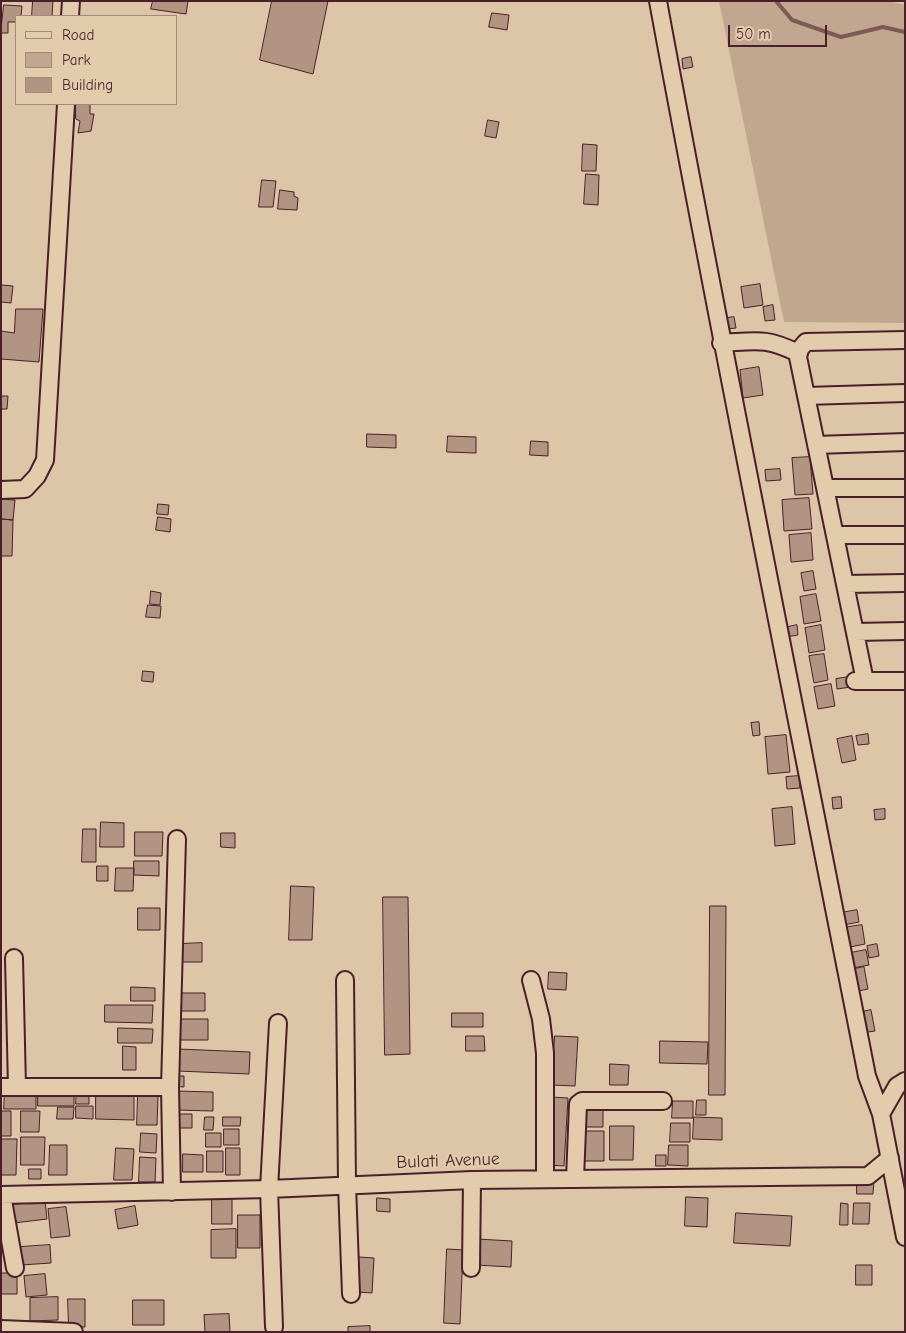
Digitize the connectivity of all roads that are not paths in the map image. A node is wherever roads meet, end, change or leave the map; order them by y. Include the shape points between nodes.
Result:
1 (71, 1) edge
2 (658, 1) edge
3 (70, 15) edge
4 (66, 105) edge
5 (905, 340) edge
6 (721, 343) junction
7 (798, 354) junction
8 (905, 394) edge
9 (806, 396) junction
10 (905, 442) edge
11 (816, 445) junction
12 (825, 488) junction
13 (905, 488) edge
14 (1, 490) edge
15 (835, 535) junction
16 (905, 535) edge
17 (905, 583) edge
18 (845, 584) junction
19 (905, 631) edge
20 (855, 632) junction
21 (905, 681) edge
22 (177, 839) dead end
23 (14, 958) dead end
24 (345, 980) dead end
25 (531, 980) dead end
26 (278, 1023) dead end
27 (905, 1081) edge
28 (9, 1087) edge
29 (170, 1087) junction
30 (663, 1101) dead end
31 (881, 1114) junction
32 (890, 1158) junction
33 (545, 1179) junction
34 (575, 1179) junction
35 (472, 1180) junction
36 (347, 1185) junction
37 (269, 1189) junction
38 (172, 1192) junction
39 (2, 1195) edge
40 (905, 1237) edge
41 (15, 1268) dead end
42 (471, 1268) dead end
43 (351, 1294) dead end
44 (274, 1327) dead end
45 (1, 1329) edge
46 (74, 1332) edge

1 - 3 street
2 - 6 street
4 - 14 street via 45,460 25,490
5 - 7 street via 806,342
6 - 7 street via 764,340 776,342
6 - 31 street via 867,1076
7 - 9 street
8 - 9 street
9 - 11 street
10 - 11 street
11 - 12 street
12 - 13 street
12 - 15 street
15 - 16 street
15 - 18 street
17 - 18 street
18 - 20 street
19 - 20 street
20 - 21 street via 859,681
22 - 29 street
23 - 28 street
24 - 36 street
25 - 33 street via 546,1053
26 - 37 street
27 - 31 street via 897,1086
28 - 29 street
29 - 38 street
30 - 34 street via 582,1101 578,1104
31 - 32 street
32 - 34 street, Bulati Avenue via 868,1176
32 - 40 street
33 - 34 street, Bulati Avenue
33 - 35 street, Bulati Avenue
35 - 36 street, Bulati Avenue
35 - 42 street
36 - 37 street, Bulati Avenue
36 - 43 street
37 - 38 street, Bulati Avenue
37 - 44 street
38 - 39 street, Bulati Avenue
39 - 41 street
45 - 46 street

